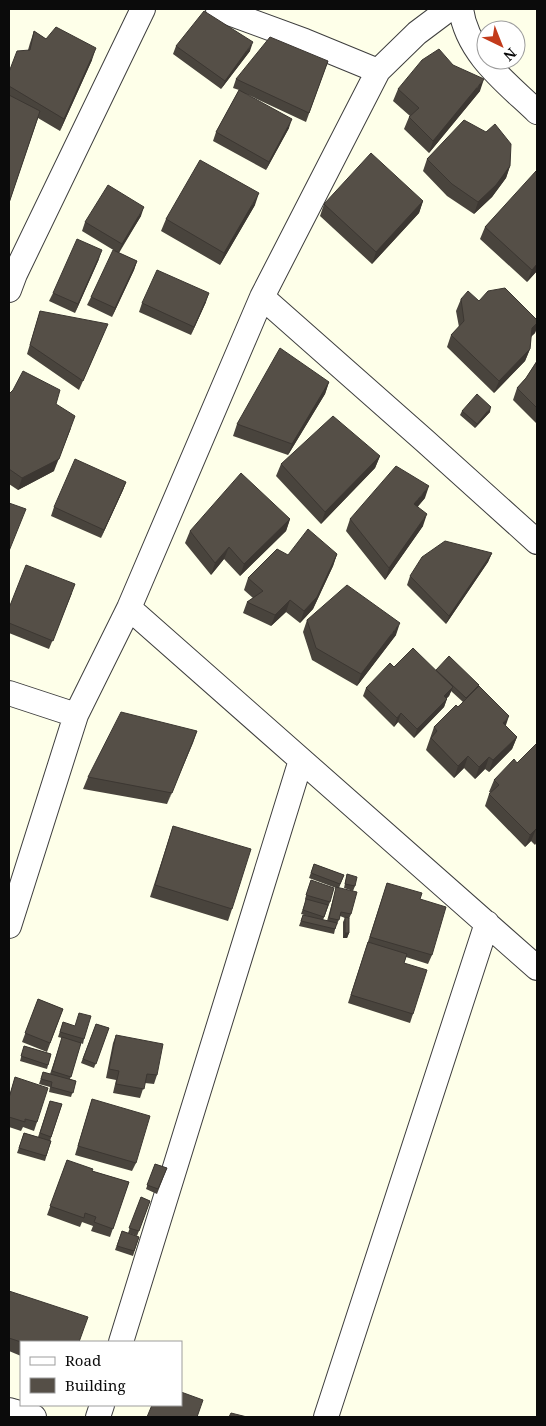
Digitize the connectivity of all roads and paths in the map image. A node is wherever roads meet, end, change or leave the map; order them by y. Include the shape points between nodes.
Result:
1 (143, 9) edge
2 (218, 9) edge
3 (448, 9) edge
4 (461, 9) edge
5 (378, 71) junction
6 (537, 112) edge
7 (9, 290) edge
8 (262, 297) junction
9 (537, 542) edge
10 (129, 608) junction
11 (9, 694) edge
12 (76, 715) junction
13 (301, 760) junction
14 (486, 924) junction
15 (9, 926) edge
16 (537, 968) edge
17 (121, 1341) edge
18 (9, 1410) edge
19 (34, 1417) edge
20 (326, 1417) edge

1 - 7 street
2 - 5 street
3 - 5 street via 417,33
4 - 6 street via 467,31 479,54
5 - 8 street
8 - 9 street
8 - 10 street
10 - 12 street
10 - 13 street
11 - 12 street
12 - 15 street
13 - 14 street
13 - 17 street
14 - 16 street
14 - 20 street
18 - 19 street

